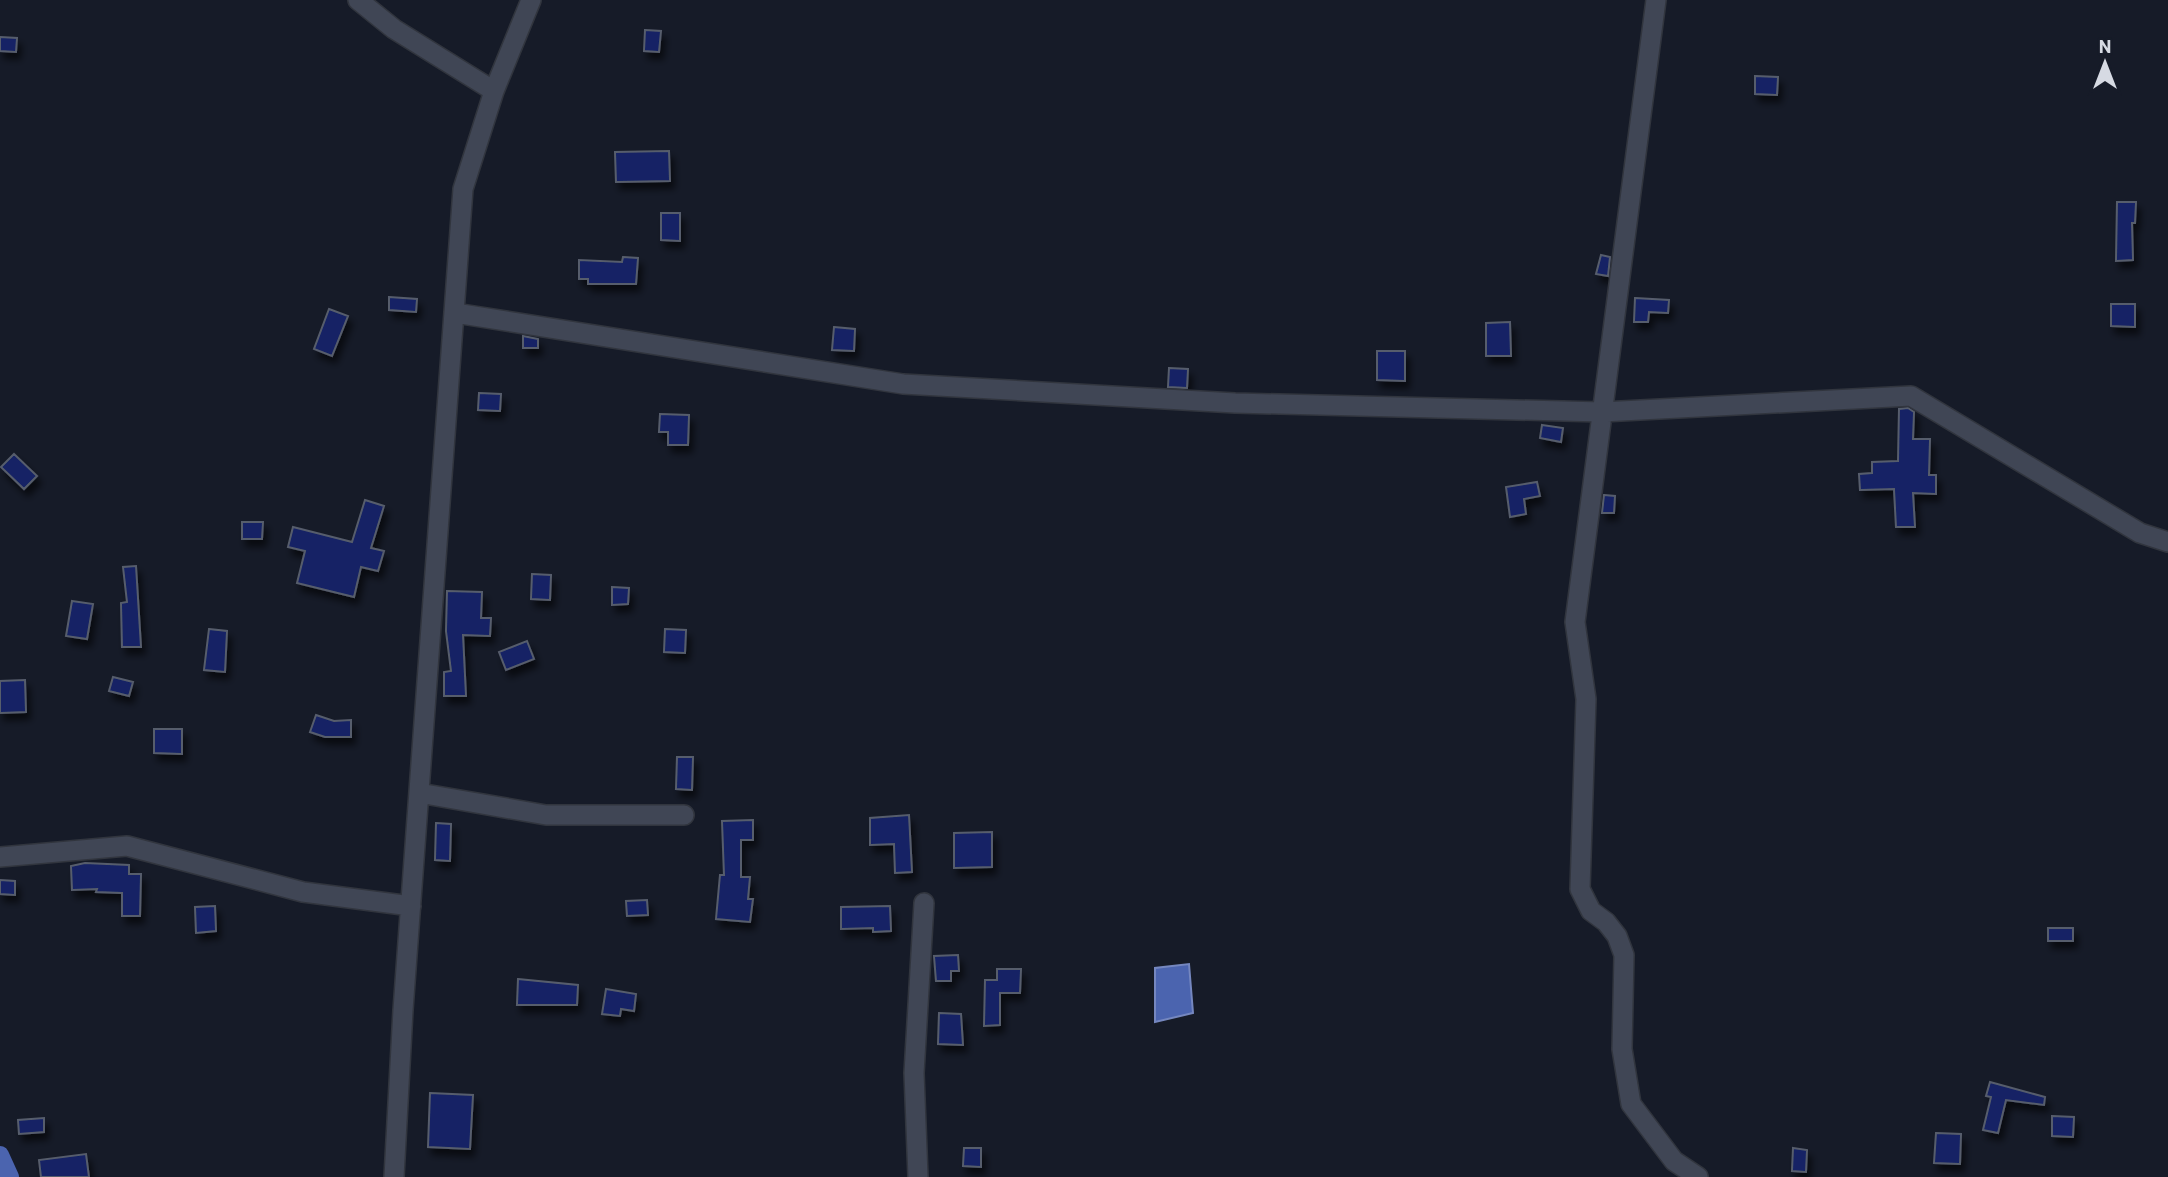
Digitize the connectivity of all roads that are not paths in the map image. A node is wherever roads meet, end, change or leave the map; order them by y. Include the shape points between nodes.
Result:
1 (358, 0) edge
2 (531, 0) edge
3 (1656, 0) edge
4 (494, 91) junction
5 (455, 313) junction
6 (1602, 412) junction
7 (2168, 542) edge
8 (419, 793) junction
9 (684, 815) dead end
10 (0, 857) edge
11 (924, 903) dead end
12 (411, 906) junction
13 (394, 1177) edge
14 (918, 1177) edge
15 (1698, 1177) edge

1 - 4 street via 394,29
2 - 4 street
3 - 6 street
4 - 5 street via 463,189
5 - 6 street via 903,384 1235,403
5 - 8 street
6 - 7 street via 1912,396 2140,533
6 - 15 street via 1574,622 1586,699 1580,890 1591,911 1617,936 1624,956 1622,1049 1631,1104 1674,1161
8 - 9 street via 545,815
8 - 12 street
10 - 12 street via 127,846 303,892
11 - 14 street via 914,1073
12 - 13 street

